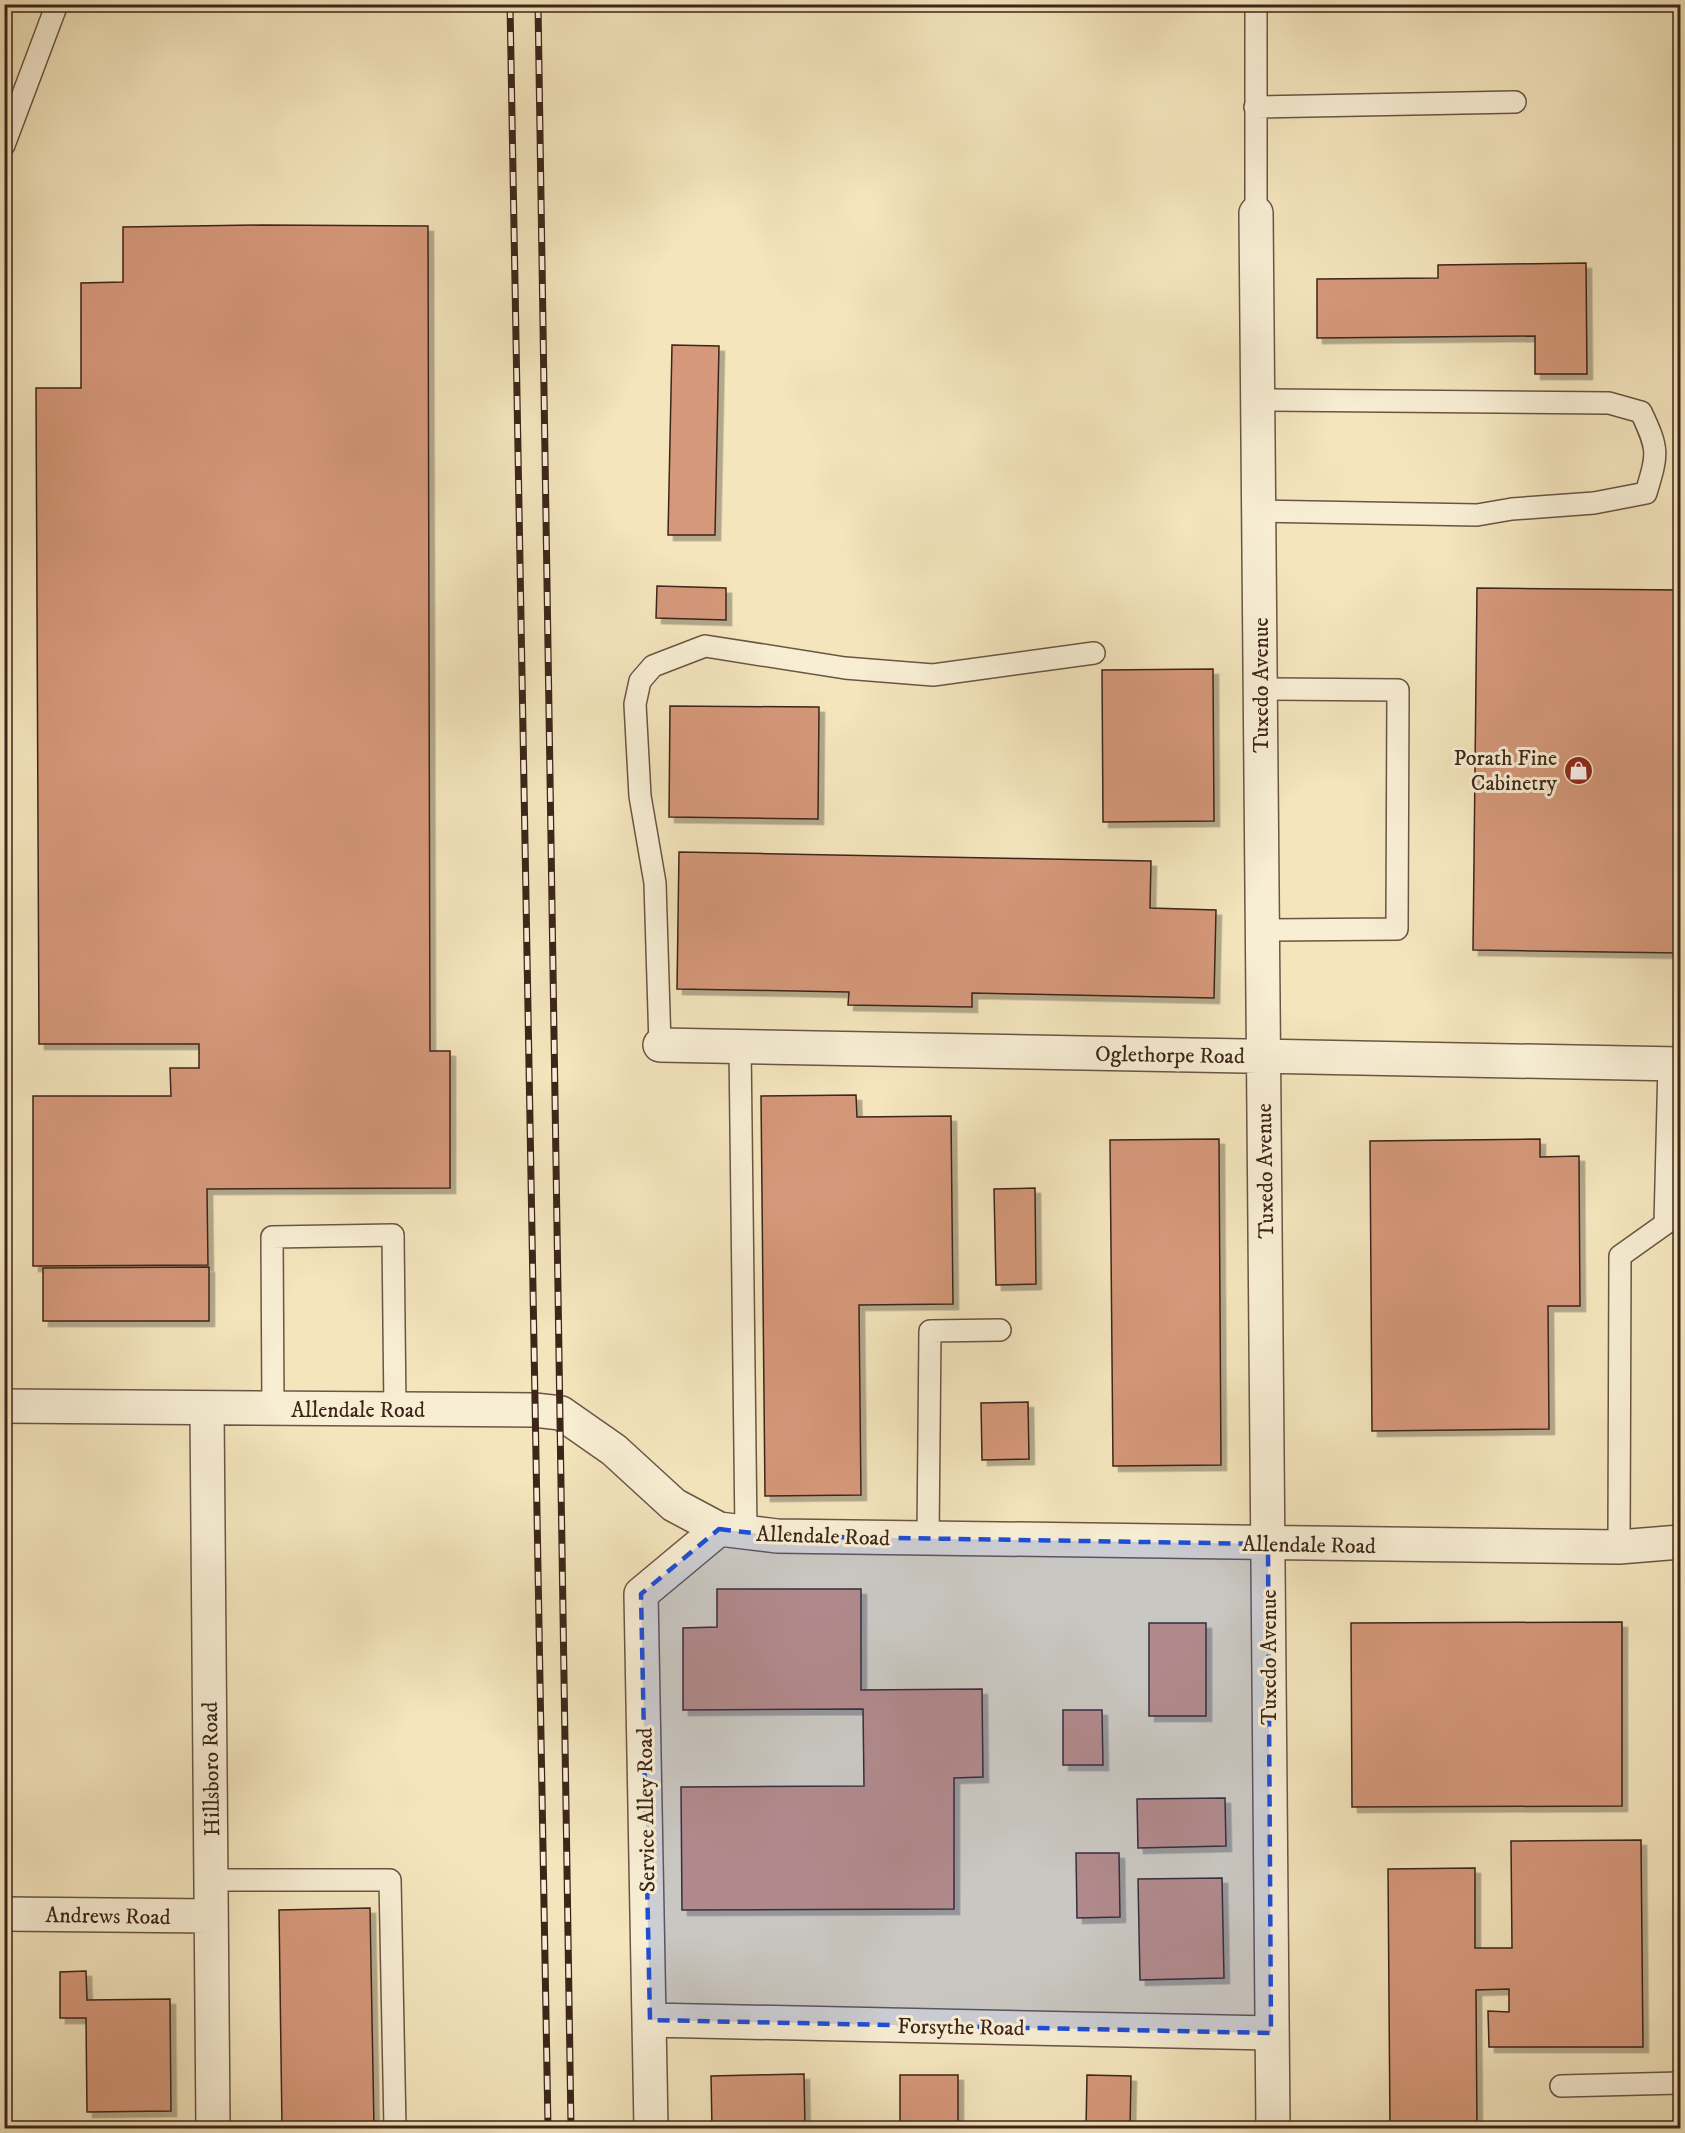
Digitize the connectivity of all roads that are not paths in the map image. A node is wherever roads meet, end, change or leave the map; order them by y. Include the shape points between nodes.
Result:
1 (57, 4) edge
2 (1256, 4) edge
3 (1515, 102) dead end
4 (1256, 107) junction
5 (4, 145) edge
6 (1256, 213) joint
7 (1258, 400) junction
8 (1259, 511) junction
9 (1094, 653) dead end
10 (1260, 689) junction
11 (1262, 930) junction
12 (660, 1045) joint
13 (740, 1046) junction
14 (1263, 1056) junction
15 (1675, 1064) edge
16 (1000, 1330) dead end
17 (4, 1406) edge
18 (207, 1409) junction
19 (273, 1409) junction
20 (395, 1410) junction
21 (732, 1531) junction
22 (928, 1538) junction
23 (1680, 1542) edge
24 (1268, 1544) junction
25 (1618, 1547) junction
26 (211, 1880) junction
27 (4, 1914) edge
28 (211, 1917) junction
29 (650, 2020) junction
30 (1271, 2033) junction
31 (1680, 2083) edge
32 (1561, 2086) dead end
33 (213, 2128) edge
34 (395, 2128) edge
35 (651, 2128) edge
36 (1273, 2128) edge

1 - 5 lane
2 - 4 lane
3 - 4 lane
4 - 6 lane
6 - 7 street, Tuxedo Avenue
7 - 8 street, Tuxedo Avenue
7 - 8 lane via 1609,403 1641,412 1654,440 1657,458 1646,493 1594,503 1477,515
8 - 10 street, Tuxedo Avenue
9 - 12 lane via 933,675 845,668 705,646 653,666 640,681 635,704 640,796 655,883
10 - 11 street, Tuxedo Avenue
10 - 11 lane via 1398,690 1397,929
11 - 14 street, Tuxedo Avenue
12 - 13 street, Oglethorpe Road
13 - 14 street, Oglethorpe Road
13 - 21 lane
14 - 15 street, Oglethorpe Road
14 - 24 street, Tuxedo Avenue
15 - 25 lane via 1665,1224 1620,1256
16 - 22 lane via 930,1331
17 - 18 street, Allendale Road
18 - 19 street, Allendale Road
18 - 26 street, Hillsboro Road
19 - 20 street, Allendale Road
19 - 20 lane via 272,1237 393,1235
20 - 21 street, Allendale Road via 561,1413 614,1450 674,1505
21 - 22 street, Allendale Road via 777,1536
21 - 29 street, Service Alley Road via 641,1594
22 - 24 street, Allendale Road
23 - 25 street, Allendale Road
24 - 25 street, Allendale Road
24 - 30 street, Tuxedo Avenue
26 - 28 street, Hillsboro Road
26 - 34 lane via 390,1880
27 - 28 street, Andrews Road
28 - 33 street, Hillsboro Road
29 - 30 street, Forsythe Road
29 - 35 street, Service Alley Road
30 - 36 street, Tuxedo Avenue
31 - 32 lane

